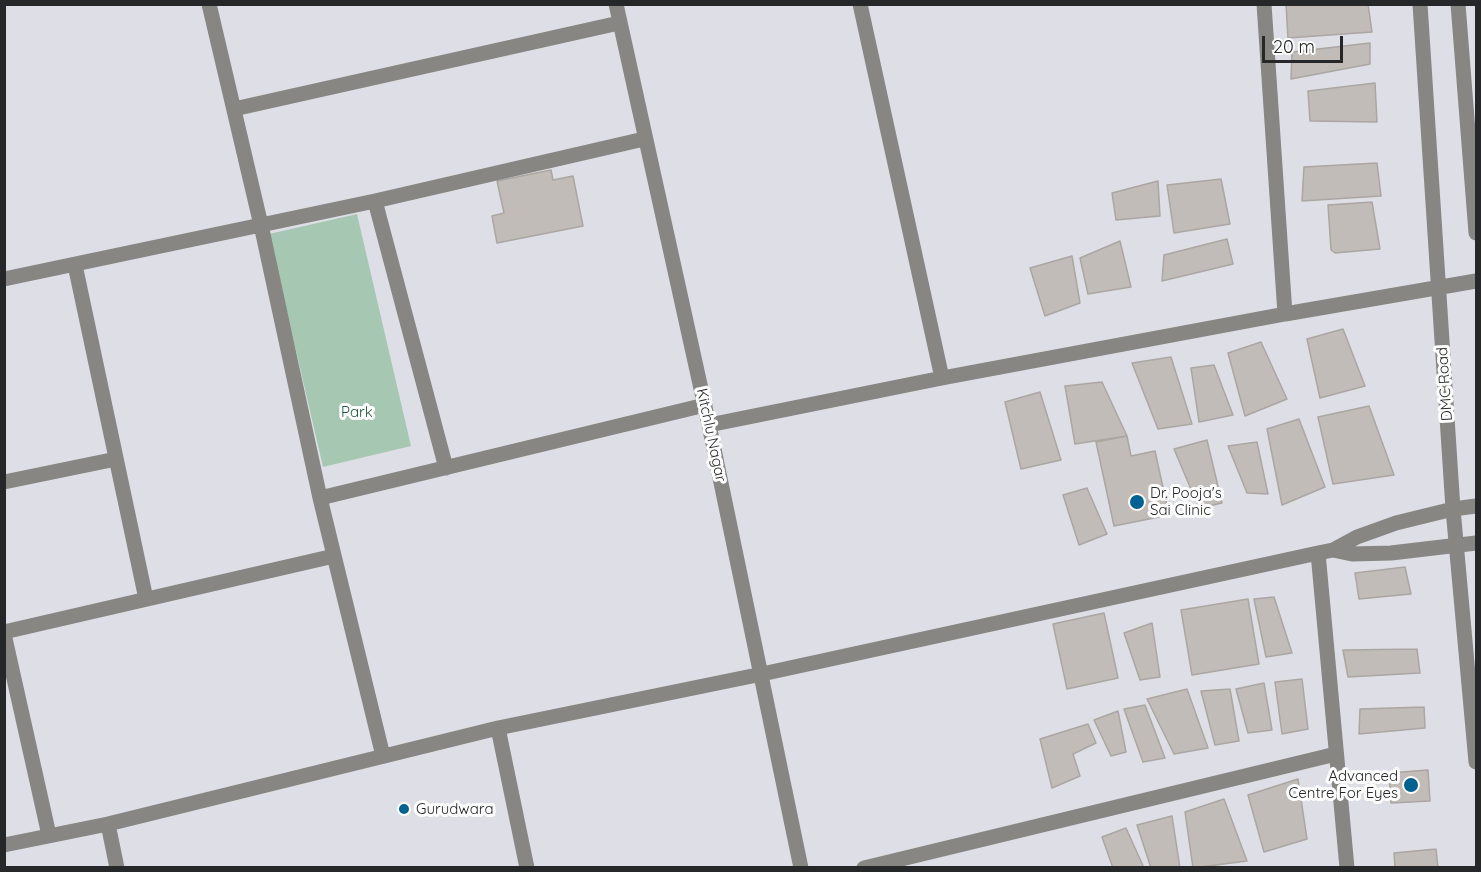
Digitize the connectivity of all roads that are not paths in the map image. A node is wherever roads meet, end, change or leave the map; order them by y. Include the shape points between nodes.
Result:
1 (209, 4) edge
2 (616, 4) edge
3 (860, 4) edge
4 (1264, 4) edge
5 (1420, 4) edge
6 (1458, 4) edge
7 (619, 23) junction
8 (234, 109) junction
9 (644, 139) junction
10 (375, 201) junction
11 (261, 225) junction
12 (1476, 233) edge
13 (75, 265) junction
14 (4, 279) edge
15 (1476, 281) edge
16 (1438, 287) junction
17 (1285, 314) junction
18 (942, 378) junction
19 (705, 405) junction
20 (709, 424) junction
21 (116, 459) junction
22 (446, 468) junction
23 (4, 482) edge
24 (320, 498) junction
25 (1476, 506) edge
26 (1454, 509) junction
27 (1476, 543) edge
28 (1457, 546) junction
29 (1333, 549) junction
30 (1318, 553) junction
31 (334, 556) junction
32 (146, 599) junction
33 (4, 633) edge
34 (762, 675) junction
35 (498, 728) junction
36 (1336, 754) junction
37 (383, 756) junction
38 (1476, 762) edge
39 (108, 824) junction
40 (49, 835) junction
41 (4, 845) edge
42 (117, 867) edge
43 (527, 867) edge
44 (801, 867) edge
45 (864, 867) edge
46 (1347, 867) edge

1 - 8 street
2 - 7 street, Kitchlu Nagar
3 - 18 street
4 - 17 street
5 - 16 street, DMC Road
6 - 12 street
7 - 8 street
7 - 9 street, Kitchlu Nagar
8 - 11 street
9 - 10 street
9 - 19 street, Kitchlu Nagar
10 - 11 street
10 - 22 street
11 - 13 street
11 - 24 street
13 - 14 street
13 - 21 street
15 - 16 street
16 - 17 street
16 - 26 street, DMC Road
17 - 18 street
18 - 20 street
19 - 20 street, Kitchlu Nagar
19 - 22 street
20 - 34 street, Kitchlu Nagar
21 - 23 street
21 - 32 street
22 - 24 street
24 - 31 street
25 - 26 street
26 - 28 street, DMC Road
26 - 29 street via 1377,529
27 - 28 street
28 - 29 street via 1352,554
28 - 38 street, DMC Road
29 - 30 street
30 - 34 street
30 - 36 street
31 - 32 street
31 - 37 street
32 - 33 street
33 - 40 street
34 - 35 street
34 - 44 street, Kitchlu Nagar
35 - 37 street
35 - 43 street
36 - 45 street
36 - 46 street
37 - 39 street
39 - 40 street
39 - 42 street
40 - 41 street

